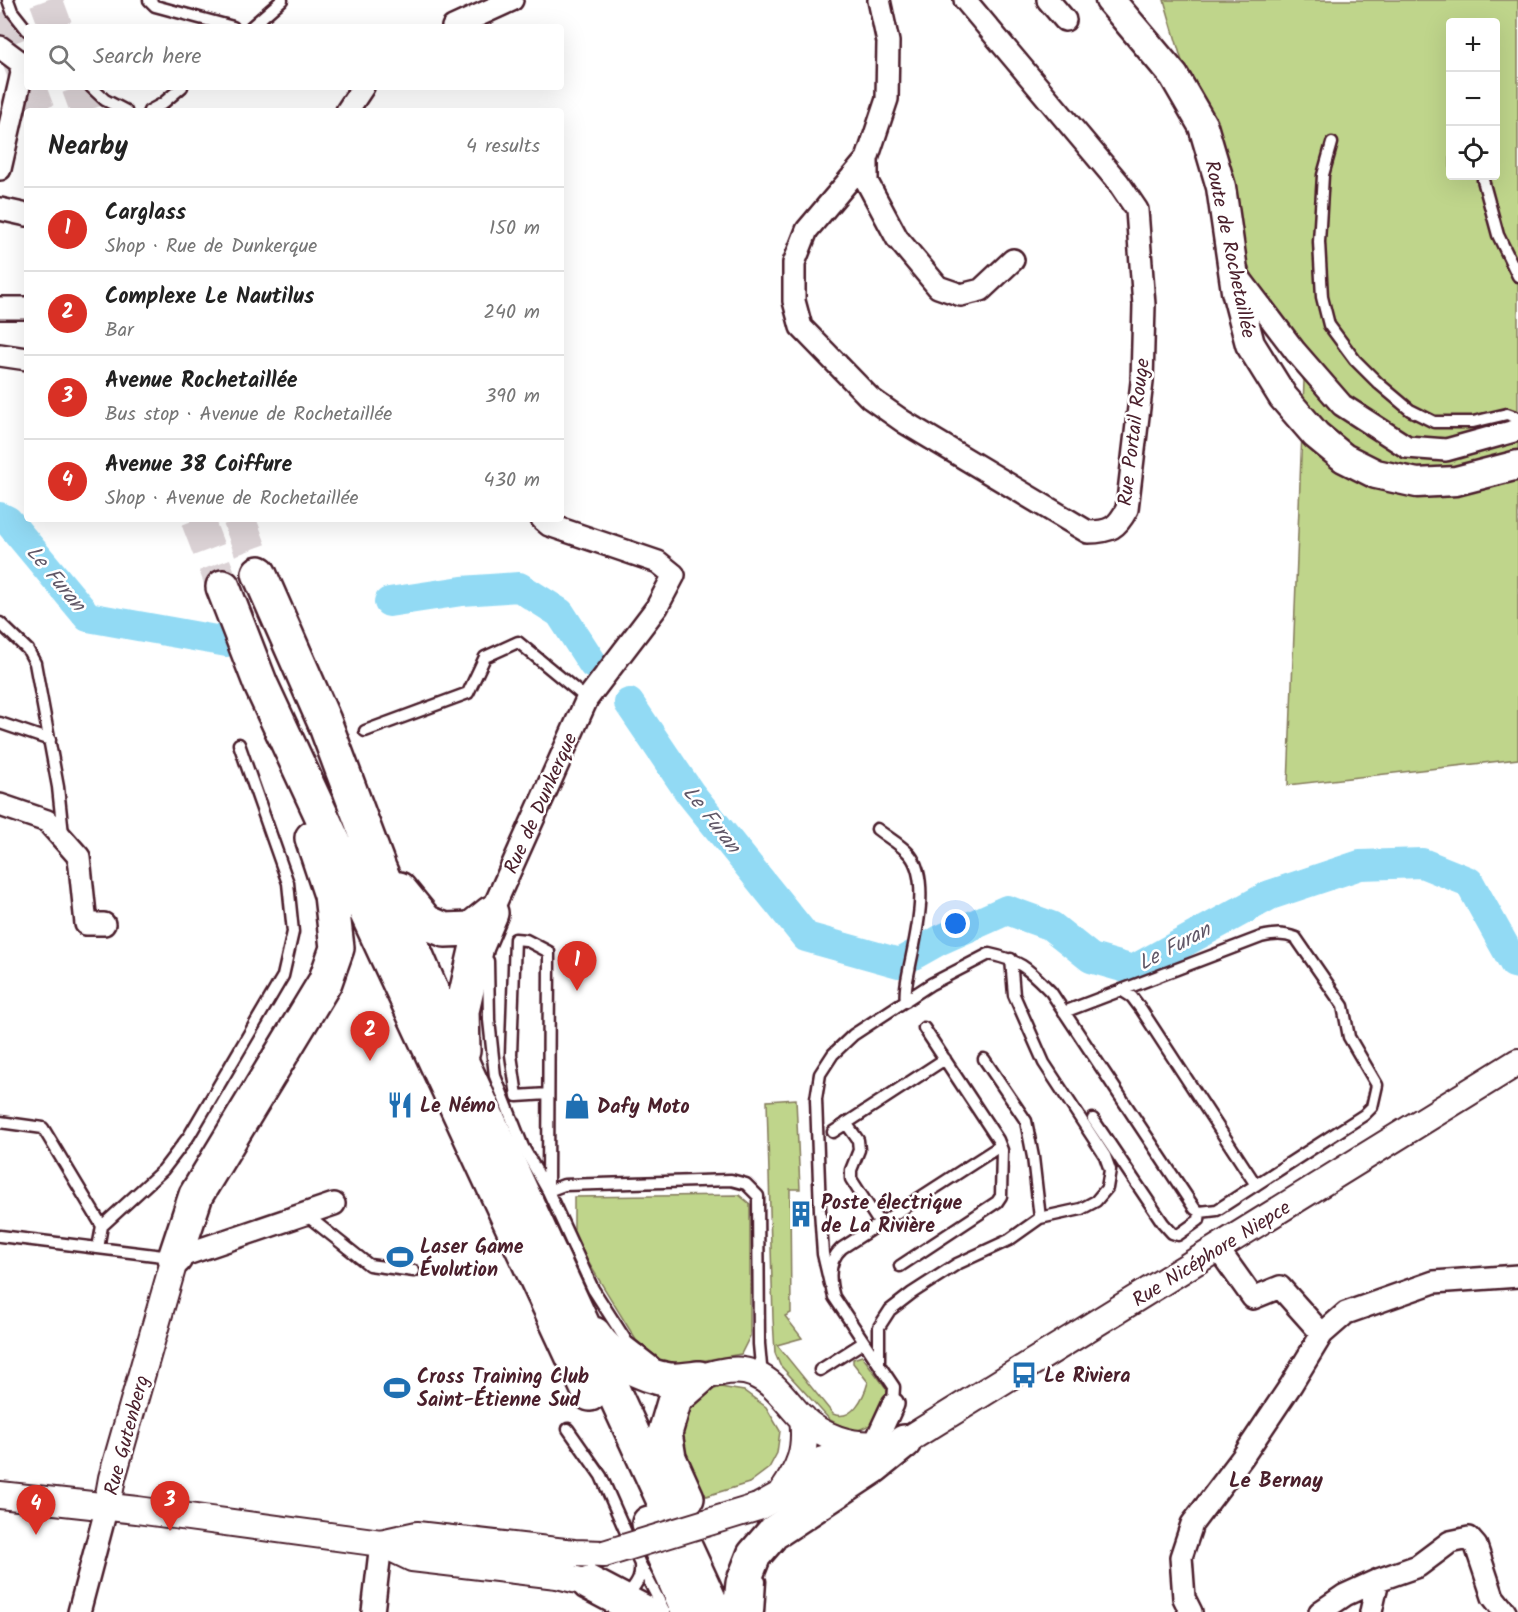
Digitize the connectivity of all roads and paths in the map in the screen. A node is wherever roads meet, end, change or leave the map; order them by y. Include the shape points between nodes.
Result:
1 (8, 0) edge
2 (149, 0) edge
3 (282, 0) edge
4 (512, 0) edge
5 (879, 0) edge
6 (965, 0) edge
7 (1048, 0) edge
8 (1110, 0) edge
9 (171, 5) edge
10 (1065, 20) dead end
11 (225, 24) edge
12 (254, 24) edge
13 (460, 24) edge
14 (24, 26) edge
15 (0, 47) edge
16 (94, 90) edge
17 (178, 90) edge
18 (361, 90) edge
19 (120, 108) edge
20 (155, 108) edge
21 (349, 108) edge
22 (1332, 143) dead end
23 (867, 159) junction
24 (0, 169) edge
25 (1483, 180) dead end
26 (0, 209) edge
27 (24, 214) edge
28 (1013, 260) dead end
29 (1232, 268) junction
30 (1518, 276) edge
31 (0, 308) edge
32 (24, 308) edge
33 (0, 355) edge
34 (24, 359) edge
35 (1518, 418) edge
36 (1518, 430) edge
37 (1518, 465) edge
38 (546, 522) edge
39 (259, 573) tunnel mouth
40 (223, 587) tunnel mouth
41 (0, 623) edge
42 (261, 685) junction
43 (587, 699) junction
44 (0, 723) edge
45 (365, 731) dead end
46 (50, 740) junction
47 (239, 744) dead end
48 (0, 805) edge
49 (877, 829) dead end
50 (63, 840) junction
51 (379, 868) junction
52 (104, 924) dead end
53 (489, 937) junction
54 (1011, 959) junction
55 (1121, 990) junction
56 (906, 1001) junction
57 (1064, 1012) junction
58 (924, 1028) dead end
59 (945, 1059) junction
60 (984, 1059) dead end
61 (1518, 1062) edge
62 (464, 1067) junction
63 (548, 1094) junction
64 (1093, 1119) dead end
65 (0, 1122) edge
66 (846, 1123) junction
67 (833, 1132) dead end
68 (1000, 1146) junction
69 (1256, 1185) junction
70 (548, 1191) junction
71 (334, 1204) dead end
72 (1200, 1212) junction
73 (305, 1214) junction
74 (1040, 1218) junction
75 (880, 1224) junction
76 (102, 1226) junction
77 (0, 1236) edge
78 (98, 1248) junction
79 (1218, 1249) junction
80 (175, 1258) junction
81 (900, 1266) dead end
82 (414, 1271) dead end
83 (1518, 1276) edge
84 (830, 1284) junction
85 (570, 1296) junction
86 (1322, 1334) junction
87 (864, 1342) junction
88 (879, 1364) junction
89 (635, 1370) junction
90 (820, 1370) dead end
91 (699, 1378) junction
92 (763, 1379) junction
93 (893, 1404) joint
94 (803, 1418) junction
95 (568, 1429) dead end
96 (665, 1433) junction
97 (880, 1444) junction
98 (798, 1470) junction
99 (782, 1494) junction
100 (0, 1495) edge
101 (107, 1506) junction
102 (381, 1543) junction
103 (639, 1562) junction
104 (748, 1571) junction
105 (1378, 1580) junction
106 (589, 1582) junction
107 (79, 1612) edge
108 (373, 1612) edge
109 (644, 1612) edge
110 (665, 1612) edge
111 (689, 1612) edge
112 (715, 1612) edge
113 (740, 1612) edge
114 (758, 1612) edge
115 (1191, 1612) edge
116 (1320, 1612) edge
117 (1371, 1612) edge
118 (1505, 1612) edge

1 - 14 lane
2 - 9 lane via 155,6
3 - 12 lane
4 - 13 street
5 - 23 street, Rue Portail Rouge via 888,42 887,99
6 - 23 street, Rue Portail Rouge via 1118,182 1137,210 1144,305 1142,382 1127,508 1119,524 1104,532 1088,532 904,422 870,398 801,327 794,301 794,263 807,230
7 - 10 street
8 - 29 main road, Route de Rochetaillée via 1174,76 1203,126 1221,187
9 - 11 lane
15 - 24 street via 20,62 22,73
16 - 19 lane
17 - 20 lane
18 - 21 street
22 - 35 lane via 1323,176 1319,242 1322,297 1329,325 1378,383 1410,410 1434,422 1473,422 1507,414
23 - 28 street, Rue Portail Rouge via 867,182 897,238 938,287 961,295 981,290
25 - 30 lane via 1498,235
26 - 27 street
29 - 36 street via 1342,405 1407,447 1446,450
29 - 37 main road, Route de Rochetaillée via 1250,344 1283,396 1316,435 1344,458 1376,474 1417,483 1456,481
31 - 32 street
33 - 34 street
38 - 43 street, Rue de Dunkerque via 658,562 674,575 657,607
39 - 51 highway via 324,721
40 - 42 highway
41 - 46 lane via 28,650 35,663
42 - 80 highway via 331,894 337,948 325,982 196,1195
42 - 111 highway
43 - 45 lane via 518,642 485,657 468,693
43 - 53 street, Rue de Dunkerque
44 - 46 lane
46 - 50 lane
47 - 76 lane via 288,883 293,932 283,976 189,1136 163,1170
48 - 50 street via 47,821
49 - 56 lane via 910,854 921,884 904,991
50 - 52 street via 80,858 86,924
51 - 53 highway via 426,922 445,930 471,929
51 - 62 highway
53 - 62 highway via 477,946 462,1011
53 - 70 lane, Rue de Dunkerque via 489,1020 495,1076 523,1147
54 - 56 lane via 989,954
54 - 57 lane via 1026,966
54 - 74 lane via 1014,995 1044,1063 1106,1156 1110,1170 1107,1188 1096,1201 1081,1209
55 - 57 lane
55 - 69 lane via 1141,1009
55 - 69 lane via 1261,937 1287,934 1296,938 1344,1006 1349,1037 1377,1085 1372,1107
56 - 84 lane via 853,1035 820,1074 816,1099 820,1210
57 - 72 lane
58 - 59 lane
59 - 66 lane
59 - 68 lane
60 - 74 lane via 1026,1121
61 - 79 street, Rue Nicéphore Niepce
62 - 85 highway
63 - 63 lane via 549,952 515,939 511,1055 517,1096
63 - 70 lane
64 - 72 lane via 1172,1233 1178,1235 1199,1220
65 - 76 lane via 43,1128
66 - 67 lane
66 - 75 lane via 858,1140 859,1150 851,1179
68 - 75 lane
68 - 81 lane via 1001,1196 997,1202
69 - 72 lane via 1217,1210
70 - 91 lane, Rue de Dunkerque via 593,1289 627,1342 658,1366
70 - 92 lane via 564,1185 731,1180 746,1184 758,1196 759,1344
71 - 73 street
73 - 80 street
73 - 82 lane via 369,1265
74 - 88 lane via 1008,1240 957,1264 890,1310 879,1327
75 - 84 lane via 833,1258
76 - 78 lane
77 - 78 lane
78 - 80 lane
79 - 86 street via 1253,1298 1280,1287
79 - 97 street, Rue Nicéphore Niepce
80 - 101 street, Rue Gutenberg
83 - 86 street via 1434,1282 1346,1313
84 - 87 lane via 834,1297
85 - 89 highway via 602,1346
85 - 112 highway
86 - 115 street via 1242,1458 1192,1524 1180,1557 1184,1598
87 - 88 lane
87 - 90 lane
88 - 93 lane via 894,1387
89 - 91 highway via 671,1380
89 - 96 highway
91 - 92 street via 724,1370 753,1373
91 - 96 highway via 675,1399
92 - 94 street via 779,1390
93 - 97 street
94 - 97 street via 817,1430 844,1442
94 - 98 street via 805,1434
95 - 103 lane via 600,1476
96 - 113 highway via 669,1458
97 - 98 street via 821,1458
97 - 99 street, Rue Nicéphore Niepce
97 - 104 highway via 873,1467 773,1533 754,1555
98 - 99 street
99 - 102 street, Rue Nicéphore Niepce, bridge via 758,1507 604,1554 417,1535
100 - 101 street
101 - 102 street
101 - 107 street, Rue Gutenberg
102 - 106 street via 412,1558
102 - 108 street
103 - 106 lane via 641,1576 631,1591
103 - 110 lane
104 - 113 highway
104 - 114 lane via 760,1581
105 - 116 street
105 - 117 street
105 - 118 street via 1418,1566 1450,1542 1469,1538 1476,1546 1492,1597
106 - 109 highway

